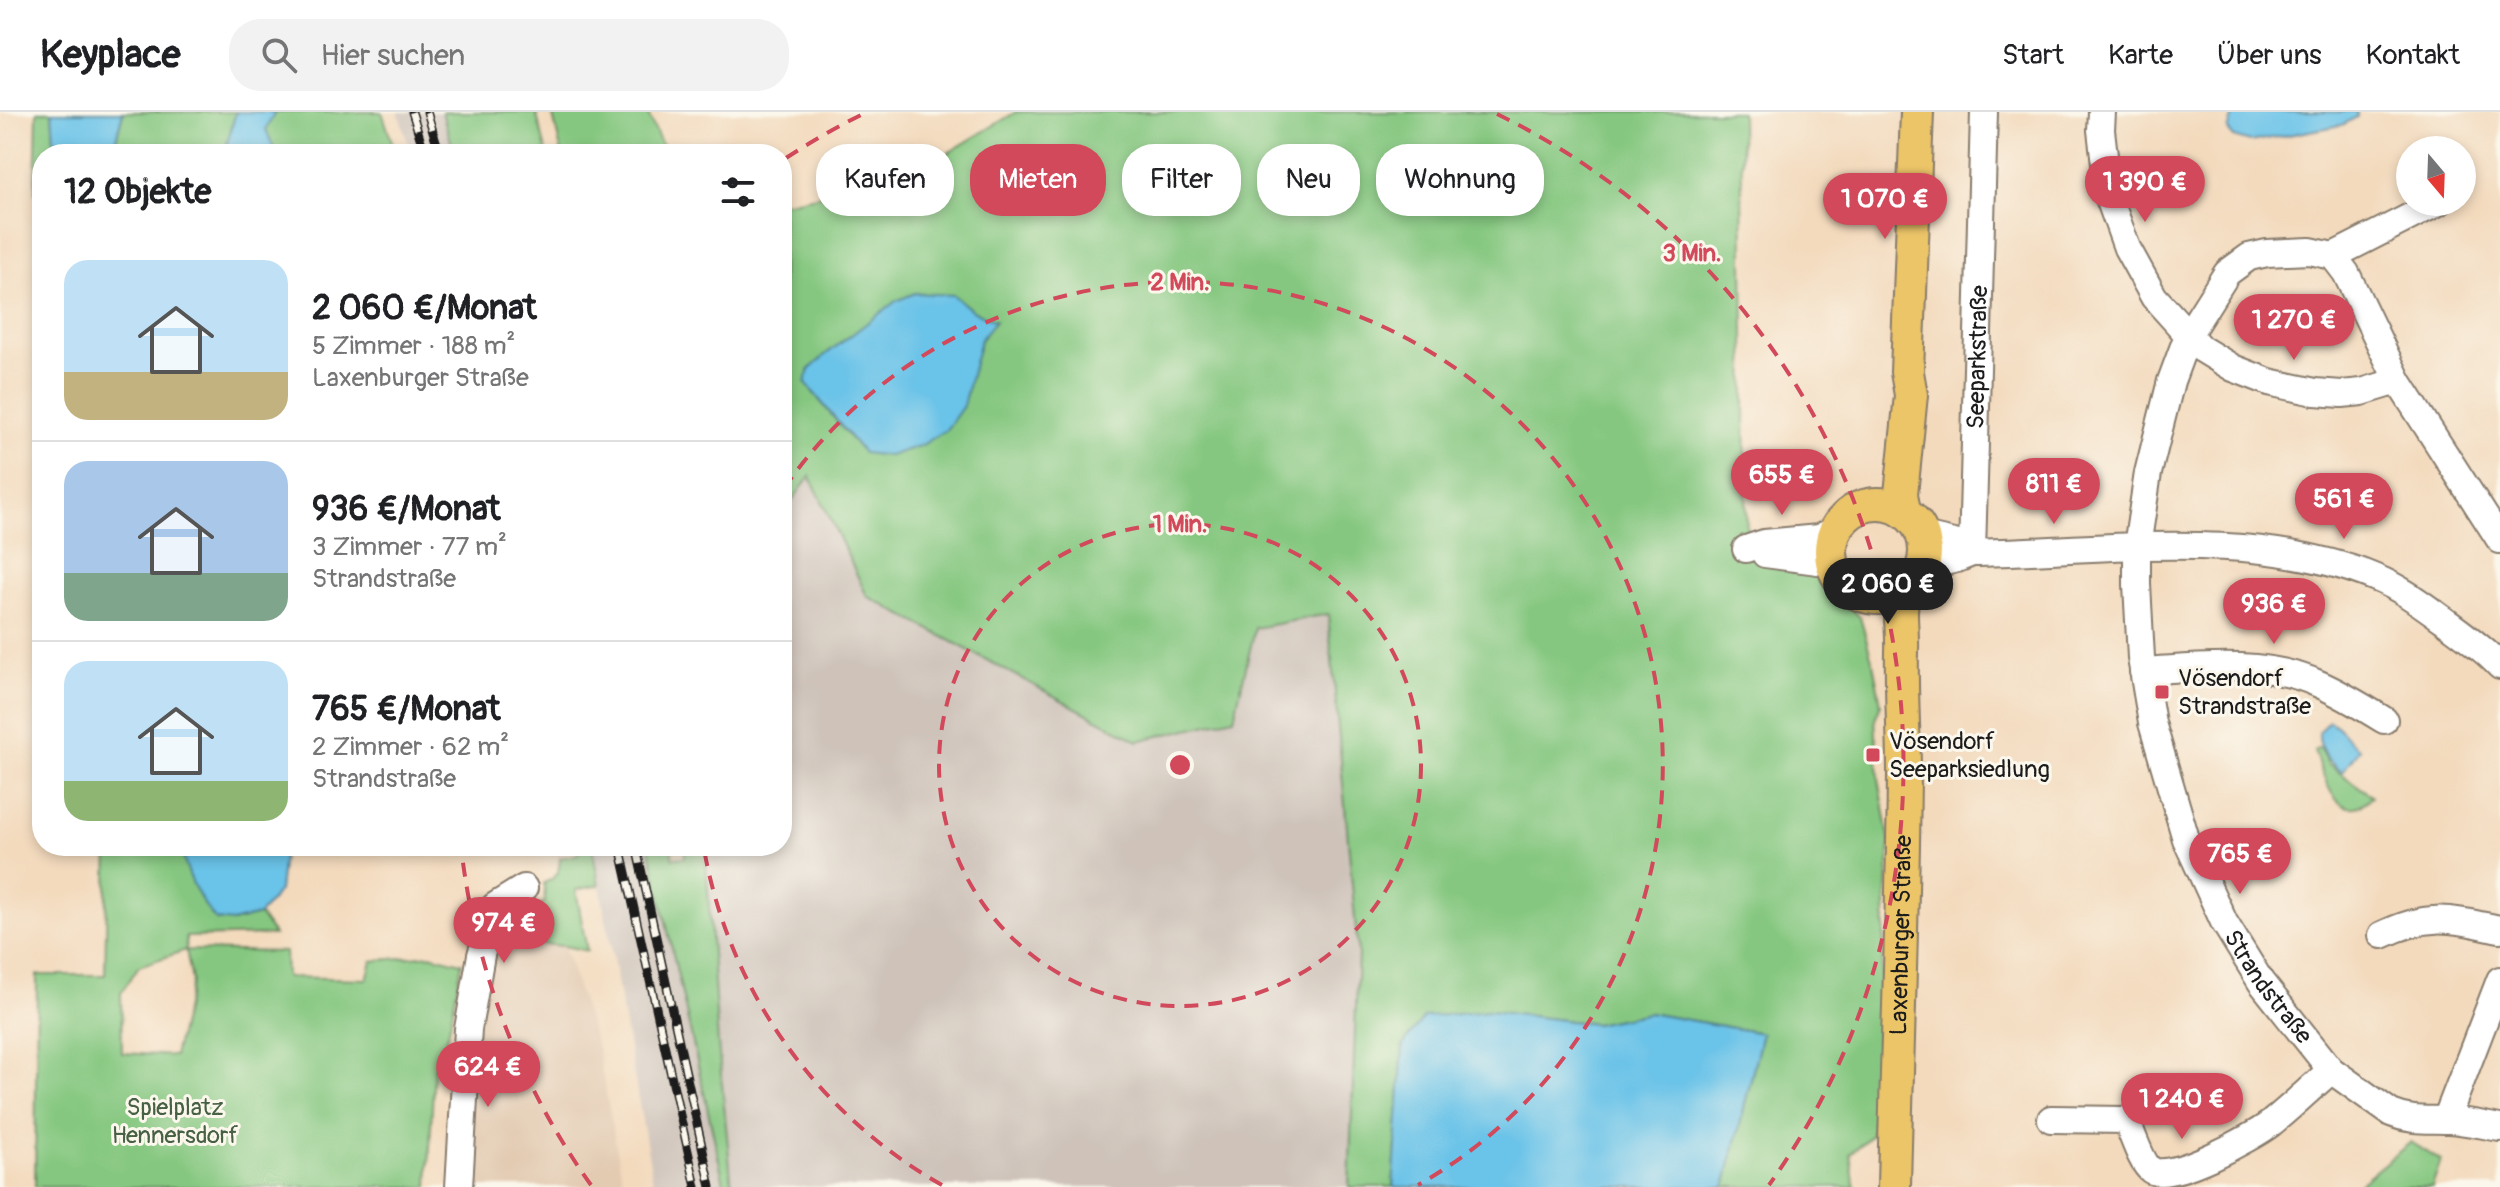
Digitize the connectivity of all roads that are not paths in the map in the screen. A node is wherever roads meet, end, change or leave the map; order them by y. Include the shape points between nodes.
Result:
1 (1917, 112) edge
2 (1984, 112) edge
3 (2102, 112) edge
4 (2412, 216) edge
5 (2333, 256) junction
6 (2188, 335) junction
7 (1907, 372) junction
8 (2398, 381) junction
9 (1864, 507) junction
10 (1837, 529) junction
11 (2500, 540) edge
12 (2137, 547) junction
13 (1913, 551) junction
14 (1972, 553) junction
15 (1833, 563) junction
16 (1863, 596) junction
17 (2500, 666) edge
18 (2143, 671) junction
19 (1900, 685) junction
20 (2384, 720) dead end
21 (524, 888) dead end
22 (2500, 929) edge
23 (2382, 935) dead end
24 (2500, 980) edge
25 (2331, 1070) junction
26 (2051, 1119) dead end
27 (2446, 1120) junction
28 (2500, 1128) edge
29 (459, 1187) edge
30 (1894, 1187) edge

1 - 7 main road, Laxenburger Straße
2 - 14 street, Seeparkstraße
3 - 6 street via 2109,198 2127,248 2154,297
4 - 5 street
5 - 6 street, Strandstraße via 2310,251 2249,257 2227,273
5 - 8 street
6 - 8 street via 2233,368 2285,386 2342,394
6 - 12 street, Strandstraße via 2148,473
7 - 9 main road, Laxenburger Straße via 1877,494
7 - 13 main road, Laxenburger Straße via 1911,395 1901,494
8 - 11 street
9 - 10 main road
9 - 13 main road via 1881,504
10 - 15 main road
10 - 15 street via 1819,538 1746,549
12 - 14 street
12 - 17 street via 2253,549 2330,562 2378,579 2417,601
12 - 18 street, Strandstraße
13 - 14 street via 1957,559
13 - 16 main road via 1889,597
13 - 19 main road, Laxenburger Straße via 1900,607
15 - 16 main road via 1839,577
16 - 19 main road, Laxenburger Straße via 1876,611
18 - 20 street via 2238,666 2282,672 2317,683
18 - 25 street, Strandstraße via 2152,723 2186,839 2224,922 2261,982
19 - 30 main road, Laxenburger Straße via 1904,855
21 - 29 street via 495,906 481,955 468,1029
22 - 23 street via 2432,918
24 - 27 street
25 - 26 street via 2268,1126 2214,1156 2166,1173 2146,1165 2126,1120
25 - 27 street, Strandstraße via 2391,1113 2416,1121
27 - 28 street, Strandstraße

